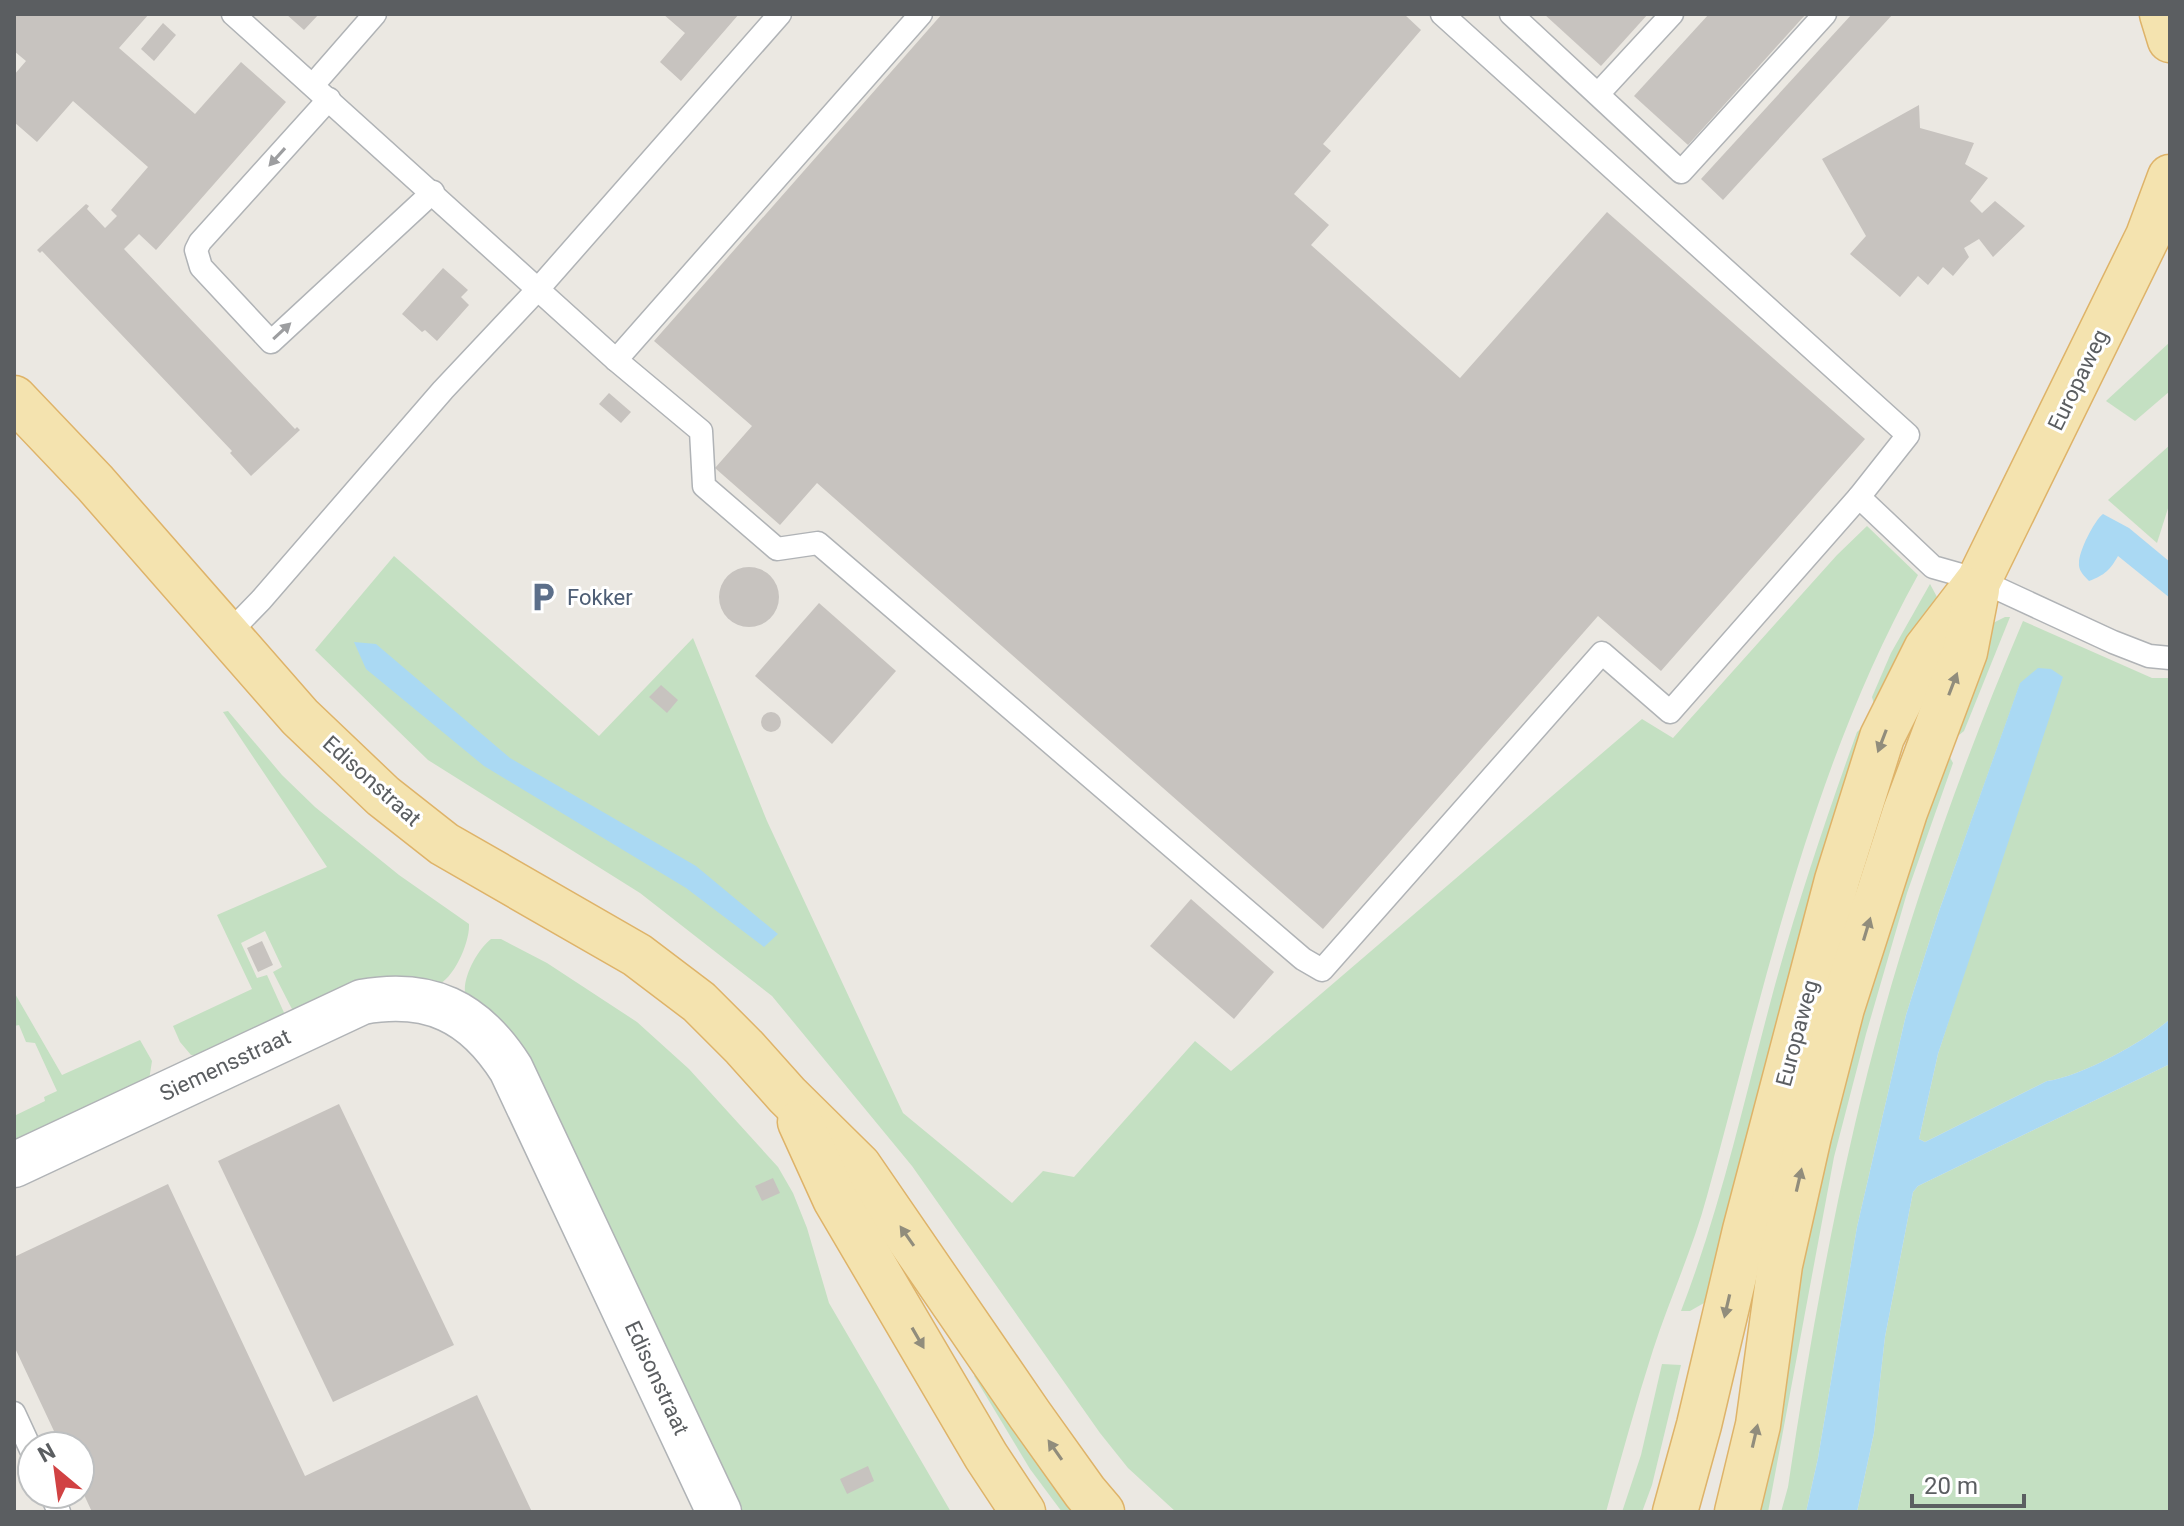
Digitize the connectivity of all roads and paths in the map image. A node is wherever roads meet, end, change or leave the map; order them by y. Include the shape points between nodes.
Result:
1 (233, 14) edge
2 (375, 14) edge
3 (780, 14) edge
4 (921, 14) edge
5 (1442, 14) edge
6 (1511, 14) edge
7 (1672, 14) edge
8 (1825, 14) edge
9 (2162, 14) edge
10 (2170, 40) edge
11 (321, 92) junction
12 (1598, 94) junction
13 (2170, 177) edge
14 (433, 192) junction
15 (539, 288) junction
16 (616, 360) junction
17 (14, 398) edge
18 (1859, 497) junction
19 (1979, 580) junction
20 (227, 635) junction
21 (2170, 658) edge
22 (443, 1006) joint
23 (787, 1095) junction
24 (14, 1165) edge
25 (719, 1512) edge
26 (1023, 1512) edge
27 (1102, 1512) edge
28 (1675, 1512) edge
29 (1737, 1512) edge

1 - 11 lane
2 - 11 lane
3 - 15 lane
4 - 16 lane
5 - 18 lane via 1908,435
6 - 12 lane
7 - 12 lane
8 - 12 lane via 1681,172
9 - 10 main road
11 - 14 lane
11 -> 14 lane via 196,250 201,267 271,342
13 - 19 main road, Europaweg via 2148,236
14 - 15 lane
15 - 16 lane
15 - 20 lane
16 - 18 lane via 701,431 704,486 777,549 818,543 1322,970 1602,653 1670,712
17 - 20 main road, Edisonstraat
18 - 19 lane via 1933,567
19 - 21 lane via 2113,642
19 -> 28 main road, Europaweg via 1926,649 1882,737 1837,880
29 -> 19 main road, Europaweg via 1758,1425 1780,1265 1842,1008 1877,894 1965,652
20 - 23 main road, Edisonstraat via 300,717 383,796 444,844 637,955 699,1002
22 - 24 street, Siemensstraat via 404,998 362,1002
22 - 25 street, Edisonstraat via 486,1035 511,1069
23 -> 26 main road, Edisonstraat via 835,1199
27 -> 23 main road, Edisonstraat via 859,1166

